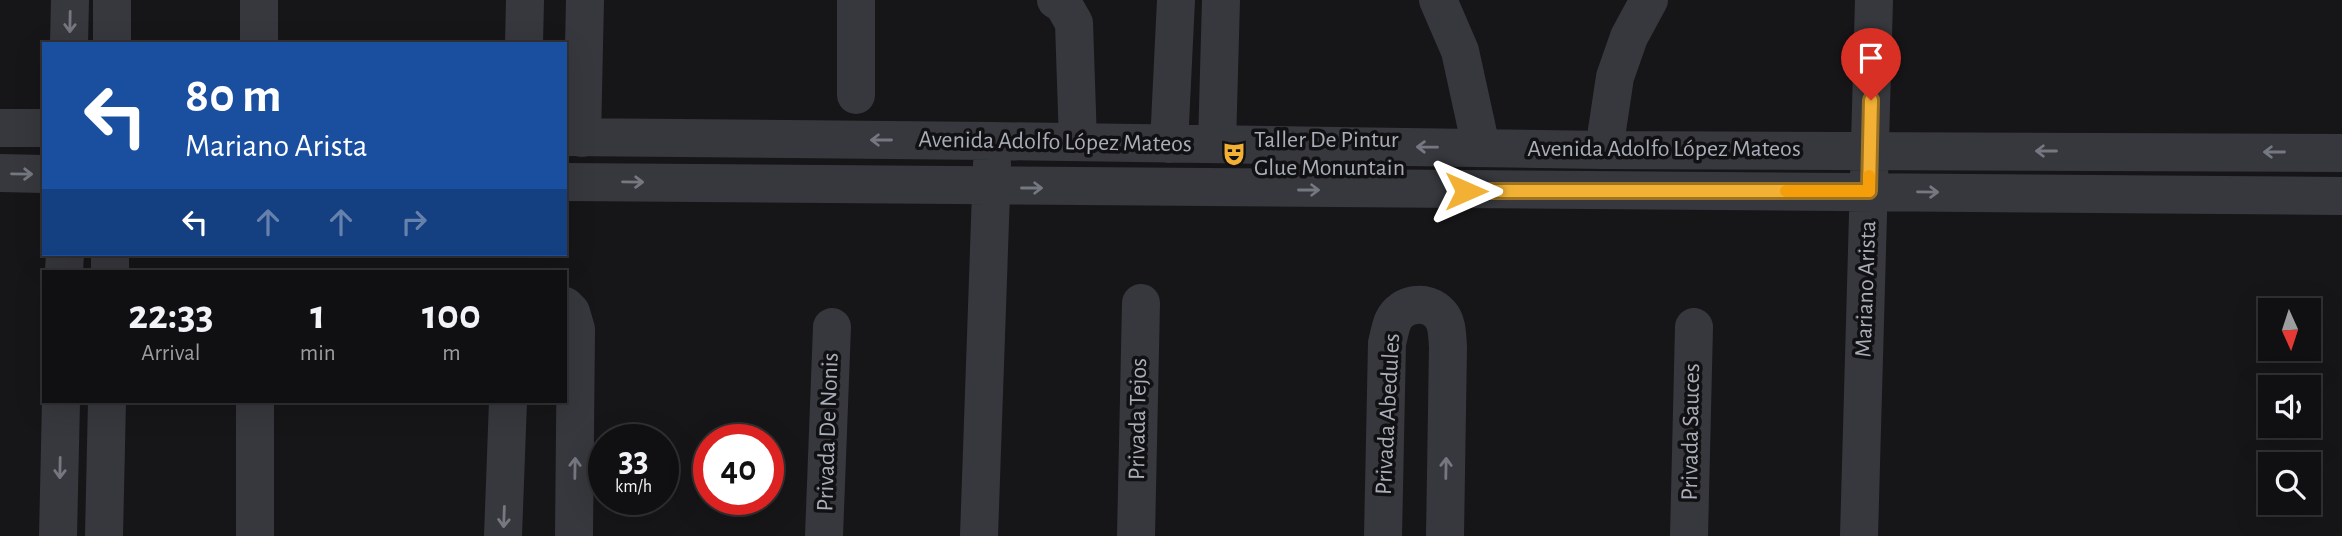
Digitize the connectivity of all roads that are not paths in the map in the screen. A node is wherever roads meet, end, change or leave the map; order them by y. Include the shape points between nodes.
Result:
1 (70, 0) edge
2 (112, 0) edge
3 (259, 0) edge
4 (525, 0) edge
5 (585, 0) edge
6 (856, 0) edge
7 (1056, 0) edge
8 (1438, 0) edge
9 (1649, 0) edge
10 (1874, 0) edge
11 (1175, 13) edge
12 (1222, 14) edge
13 (69, 42) edge
14 (112, 42) edge
15 (259, 42) edge
16 (524, 42) edge
17 (856, 95) dead end
18 (0, 128) edge
19 (42, 128) edge
20 (573, 137) edge
21 (992, 141) junction
22 (1078, 142) junction
23 (1169, 144) junction
24 (1217, 144) junction
25 (1481, 148) junction
26 (1870, 149) junction
27 (1604, 150) junction
28 (2342, 153) edge
29 (0, 173) edge
30 (42, 174) edge
31 (567, 182) edge
32 (991, 187) junction
33 (1869, 191) junction
34 (2342, 196) edge
35 (1141, 303) dead end
36 (567, 308) edge
37 (832, 327) dead end
38 (1694, 327) dead end
39 (61, 403) edge
40 (107, 403) edge
41 (255, 403) edge
42 (508, 403) edge
43 (58, 536) edge
44 (104, 536) edge
45 (255, 536) edge
46 (503, 536) edge
47 (574, 536) edge
48 (824, 536) edge
49 (979, 536) edge
50 (1136, 536) edge
51 (1383, 536) edge
52 (1444, 536) edge
53 (1689, 536) edge
54 (1859, 536) edge

1 -> 13 street
2 - 14 street
3 - 15 street
4 - 16 street
5 - 20 street
6 - 17 street
7 - 22 street via 1074,23
8 - 25 street via 1460,51
9 - 27 street via 1615,77
10 - 26 street, Mariano Arista
11 - 12 street
11 - 23 street
12 - 24 street
18 - 19 street
21 -> 20 street, Avenida Adolfo López Mateos
21 - 22 street, Avenida Adolfo López Mateos
21 - 32 street
22 - 23 street, Avenida Adolfo López Mateos
23 - 24 street, Avenida Adolfo López Mateos
25 -> 24 street, Avenida Adolfo López Mateos
25 - 27 street, Avenida Adolfo López Mateos
26 - 27 street, Avenida Adolfo López Mateos
28 -> 26 street, Avenida Adolfo López Mateos
26 - 33 street, Mariano Arista
29 -> 30 street
31 -> 32 street, Avenida Adolfo López Mateos
32 -> 33 street, Avenida Adolfo López Mateos
32 - 49 street
33 -> 34 street, Avenida Adolfo López Mateos
33 - 54 street, Mariano Arista
35 - 50 street, Privada Tejos
47 -> 36 street via 576,328
37 - 48 street, Privada De Nonis
38 - 53 street, Privada Sauces
39 -> 43 street
40 - 44 street
41 - 45 street
42 -> 46 street
52 -> 51 street, Privada Abedules via 1446,326 1440,314 1414,305 1402,309 1393,320 1387,343

